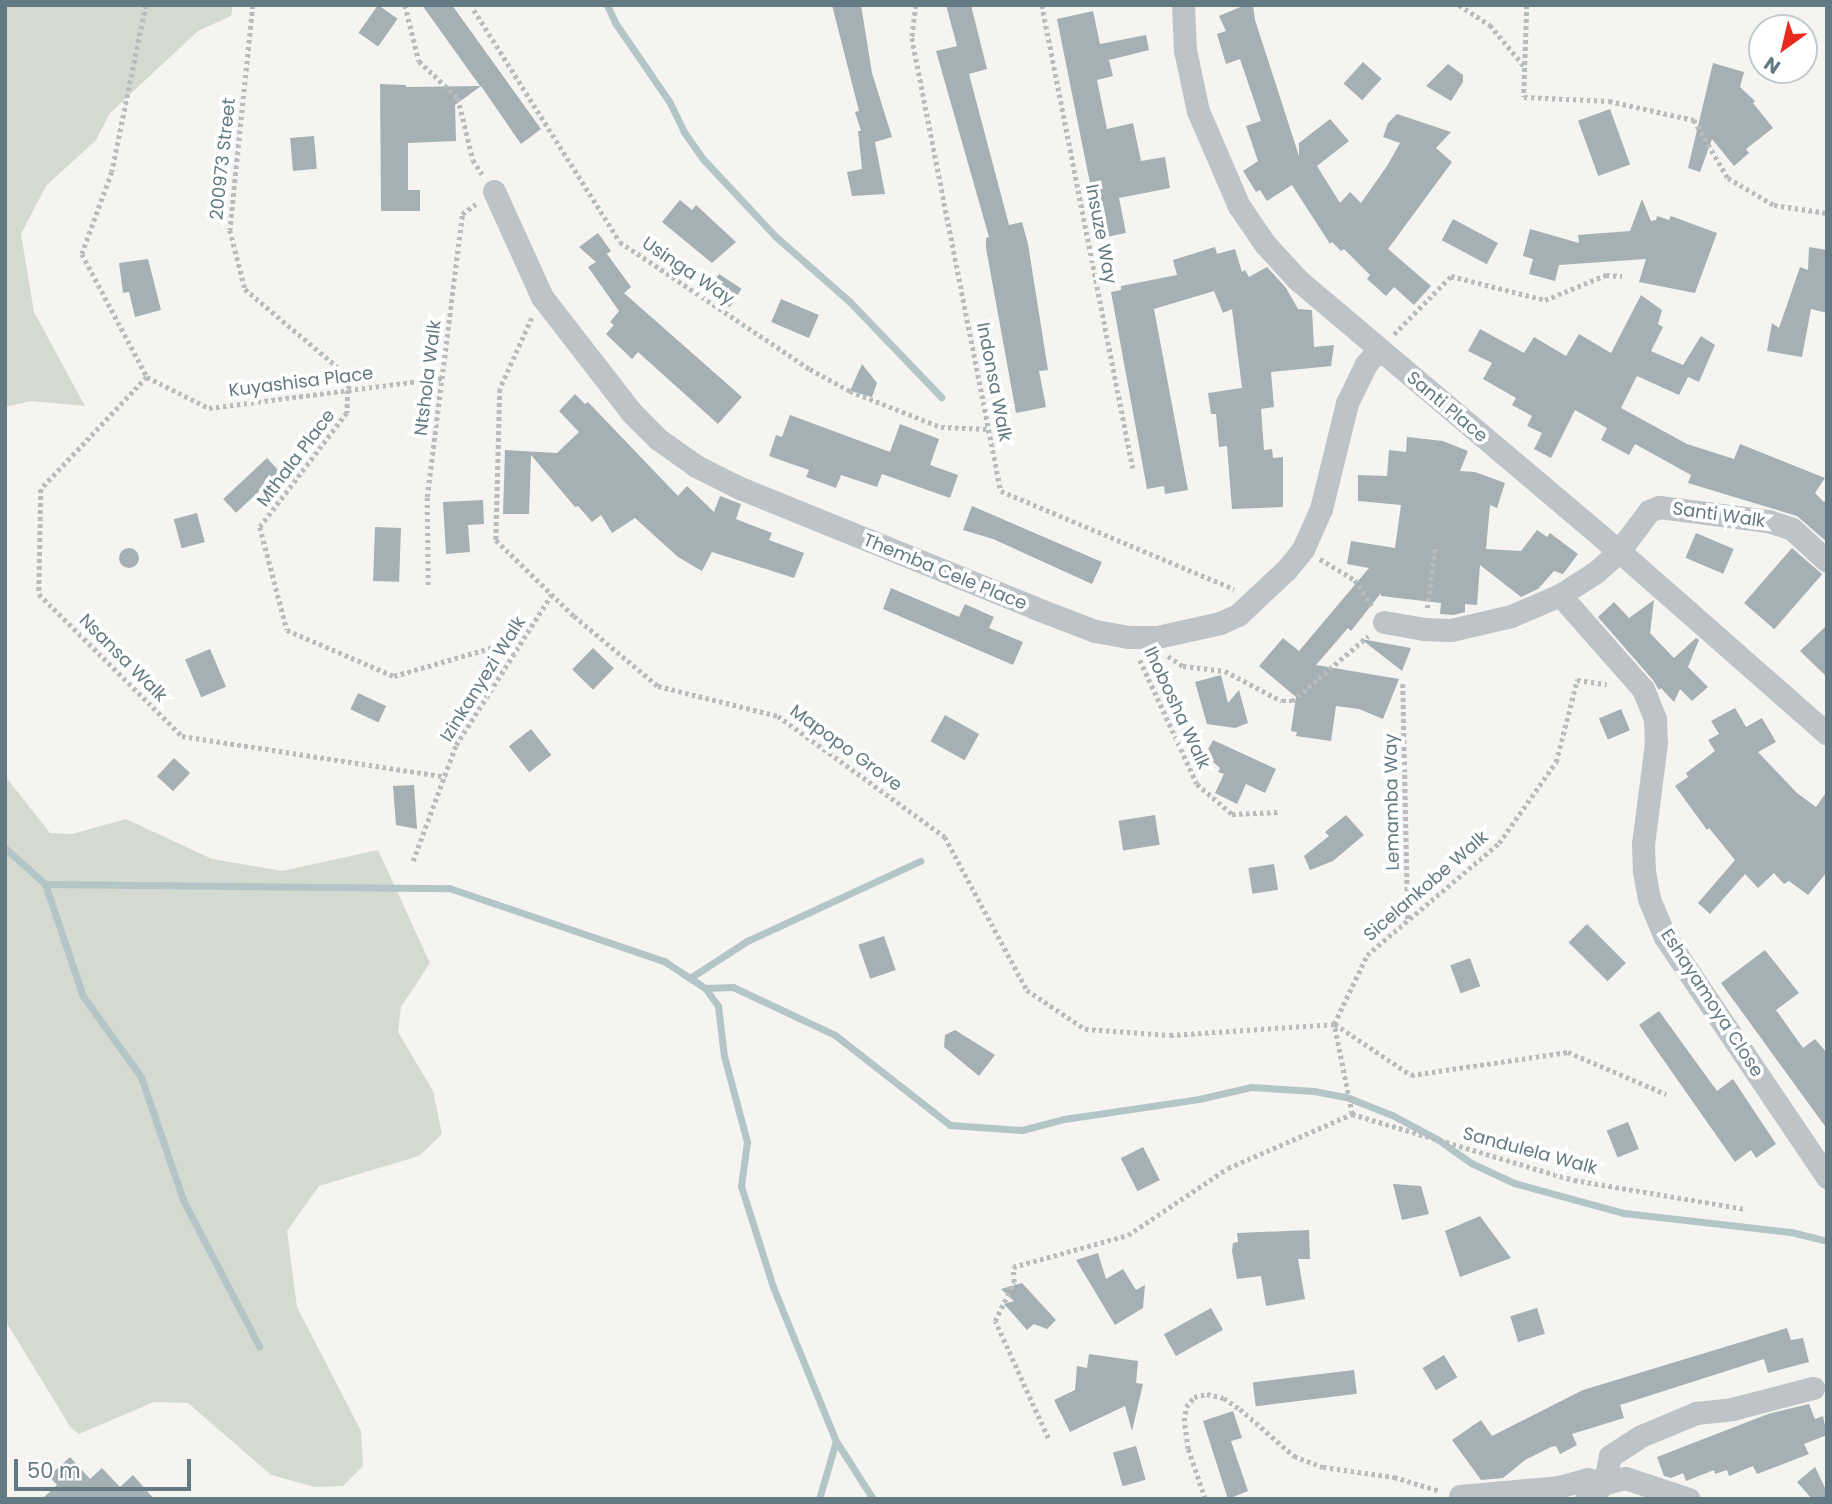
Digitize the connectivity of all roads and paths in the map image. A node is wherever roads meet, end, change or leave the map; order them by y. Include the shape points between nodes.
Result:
1 (146, 5) edge
2 (253, 5) edge
3 (405, 5) edge
4 (916, 5) edge
5 (1042, 5) edge
6 (1184, 5) edge
7 (1459, 5) edge
8 (1527, 5) edge
9 (474, 10) dead end
10 (1525, 67) junction
11 (494, 191) junction
12 (1827, 214) edge
13 (1622, 276) dead end
14 (542, 297) junction
15 (1378, 350) junction
16 (147, 377) junction
17 (442, 378) junction
18 (348, 390) junction
19 (989, 429) junction
20 (1133, 468) dead end
21 (1435, 546) dead end
22 (1303, 549) junction
23 (1619, 551) junction
24 (1827, 561) edge
25 (428, 585) dead end
26 (553, 592) junction
27 (1560, 595) junction
28 (1258, 599) junction
29 (1384, 622) junction
30 (1423, 629) junction
31 (1129, 637) junction
32 (1157, 637) junction
33 (515, 652) junction
34 (1404, 684) dead end
35 (1643, 689) junction
36 (1827, 734) edge
37 (446, 777) junction
38 (1278, 811) dead end
39 (413, 861) dead end
40 (1408, 920) junction
41 (1334, 1024) junction
42 (1666, 1094) dead end
43 (1352, 1114) junction
44 (1827, 1177) edge
45 (1745, 1209) dead end
46 (1813, 1388) dead end
47 (1048, 1438) dead end
48 (1605, 1483) junction
49 (1460, 1496) joint
50 (1205, 1499) edge
51 (1586, 1499) edge
52 (1689, 1499) edge

1 - 16 path via 112,172 82,254
2 - 18 path, 200973 Street via 230,230 246,289 352,379
3 - 11 path via 419,61 458,98 473,160
4 - 19 path, Indonsa Walk via 912,38
5 - 20 path, Insuze Way
6 - 15 street, Santi Place via 1185,50 1198,111 1239,206 1298,280
7 - 10 path via 1490,25
8 - 10 path
9 - 19 path, Usinga Way via 620,243 850,391 941,427
10 - 12 path via 1524,97 1609,101 1694,120 1728,178 1774,205
11 - 14 street, Themba Cele Place
11 - 17 path, Ntshola Walk via 462,214
13 - 15 path via 1606,275 1545,300 1451,276
14 - 26 path, Mapopo Grove via 500,389 496,540
14 - 31 street, Themba Cele Place via 632,413 696,467 1035,608 1095,631
15 - 22 street, Themba Cele Place via 1366,363 1347,403 1329,483
15 - 23 street, Santi Place
16 - 18 path, Kuyashisa Place via 209,408
16 - 37 path, Nsansa Walk via 41,489 39,594 182,736
17 - 18 path, Kuyashisa Place
17 - 25 path, Ntshola Walk via 427,497
18 - 33 path, Mthala Place via 347,413 260,527 288,630 394,676 501,645
19 - 28 path, Indonsa Walk via 1001,491
21 - 30 path
22 - 28 street, Themba Cele Place
22 - 29 path via 1355,580
23 - 24 street, Santi Walk via 1648,510 1659,507 1792,528
23 - 27 street, Santi Walk via 1597,572
23 - 36 street, Santi Place
26 - 33 path, Izinkanyezi Walk
26 - 41 path, Mapopo Grove via 574,616 658,686 778,716 945,837 1027,990 1085,1029 1170,1035
27 - 30 street via 1476,625
27 - 35 street, Eshayamoya Close
28 - 32 street, Themba Cele Place via 1220,623
29 - 30 street
29 - 32 path via 1292,701 1282,701 1225,671 1183,666 1166,654
31 - 32 street, Themba Cele Place
31 - 38 path, Ihobosha Walk via 1197,785 1232,814
33 - 37 path, Izinkanyezi Walk via 456,746
34 - 40 path, Lemamba Way
35 - 40 path, Sicelankobe Walk via 1577,680 1556,762 1521,813 1499,843
35 - 44 street, Eshayamoya Close via 1655,719 1656,743 1643,844 1649,899 1665,937
37 - 39 path, Izinkanyezi Walk
40 - 41 path, Sicelankobe Walk via 1367,955
41 - 42 path via 1411,1075 1569,1052
41 - 43 path
43 - 45 path, Sandulela Walk via 1574,1180
43 - 47 path via 1228,1168 1128,1235 1013,1267 1014,1282 995,1321
46 - 48 street via 1732,1409 1696,1413 1641,1436 1610,1456
48 - 49 street via 1587,1479 1558,1487
48 - 51 street
48 - 52 street via 1625,1478
49 - 50 path via 1294,1456 1240,1409 1207,1394 1194,1397 1186,1407 1184,1421

